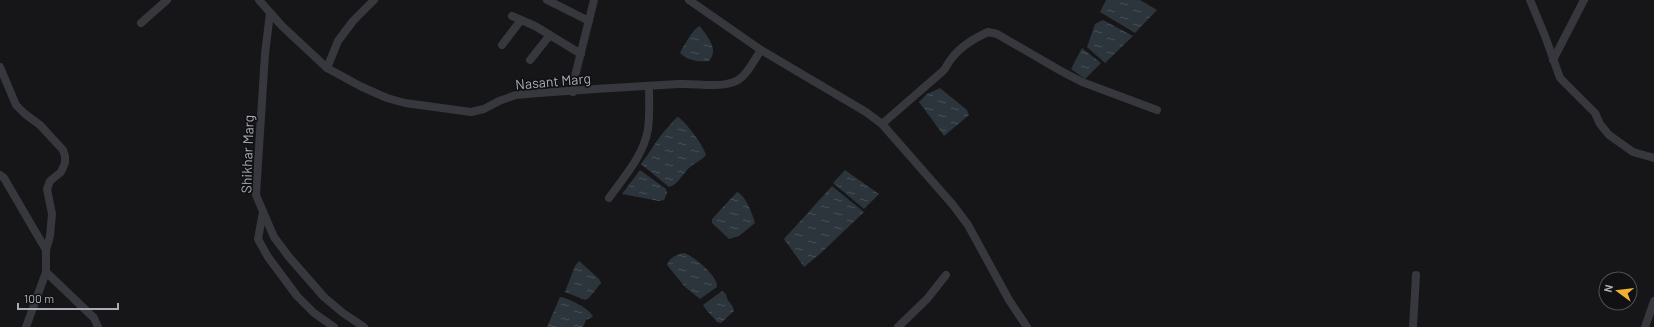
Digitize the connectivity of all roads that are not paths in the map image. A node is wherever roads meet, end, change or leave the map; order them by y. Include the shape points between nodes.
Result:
1 (167, 0) edge
2 (259, 0) edge
3 (374, 0) edge
4 (547, 0) edge
5 (594, 0) edge
6 (689, 0) edge
7 (1530, 0) edge
8 (1584, 0) edge
9 (270, 13) junction
10 (512, 16) dead end
11 (521, 20) junction
12 (589, 21) junction
13 (142, 23) dead end
14 (550, 35) junction
15 (502, 45) dead end
16 (761, 50) junction
17 (581, 54) junction
18 (530, 60) dead end
19 (1553, 60) junction
20 (0, 67) edge
21 (327, 68) junction
22 (649, 86) junction
23 (573, 92) junction
24 (1157, 110) dead end
25 (882, 124) junction
26 (1653, 155) edge
27 (0, 175) edge
28 (609, 198) dead end
29 (263, 212) junction
30 (46, 250) junction
31 (46, 272) junction
32 (946, 275) dead end
33 (1416, 275) dead end
34 (1654, 301) edge
35 (26, 327) edge
36 (98, 327) edge
37 (334, 327) edge
38 (364, 327) edge
39 (898, 327) edge
40 (1027, 327) edge
41 (1413, 327) edge
42 (1645, 327) edge

1 - 13 street
2 - 9 street, Nasant Marg
3 - 21 street via 338,41
4 - 12 street
5 - 12 street
6 - 16 street
7 - 19 street
8 - 19 street
9 - 21 street, Nasant Marg
9 - 29 street, Shikhar Marg via 256,194
10 - 11 street
11 - 14 street
11 - 15 street
12 - 17 street
14 - 17 street
14 - 18 street
16 - 22 street, Nasant Marg via 742,77 734,82
16 - 25 street
17 - 23 street
19 - 26 street via 1560,78 1595,114 1610,135 1633,152
20 - 30 street via 16,105 40,125 63,150 65,156 61,172 50,181 47,189 52,214
21 - 23 street, Nasant Marg via 387,98 471,112 484,110 516,95
22 - 23 street, Nasant Marg
22 - 28 street via 648,129 643,147
24 - 25 street via 1082,82 997,34 988,32 961,49 950,60 948,67
25 - 40 street via 935,183 968,225 1009,300
27 - 30 street
29 - 37 street via 258,239 265,251 297,296 314,313
29 - 38 street, Shikhar Marg via 274,237 324,297
30 - 31 street
31 - 35 street
31 - 36 street via 94,318
32 - 39 street via 927,299
33 - 41 street
34 - 42 street

